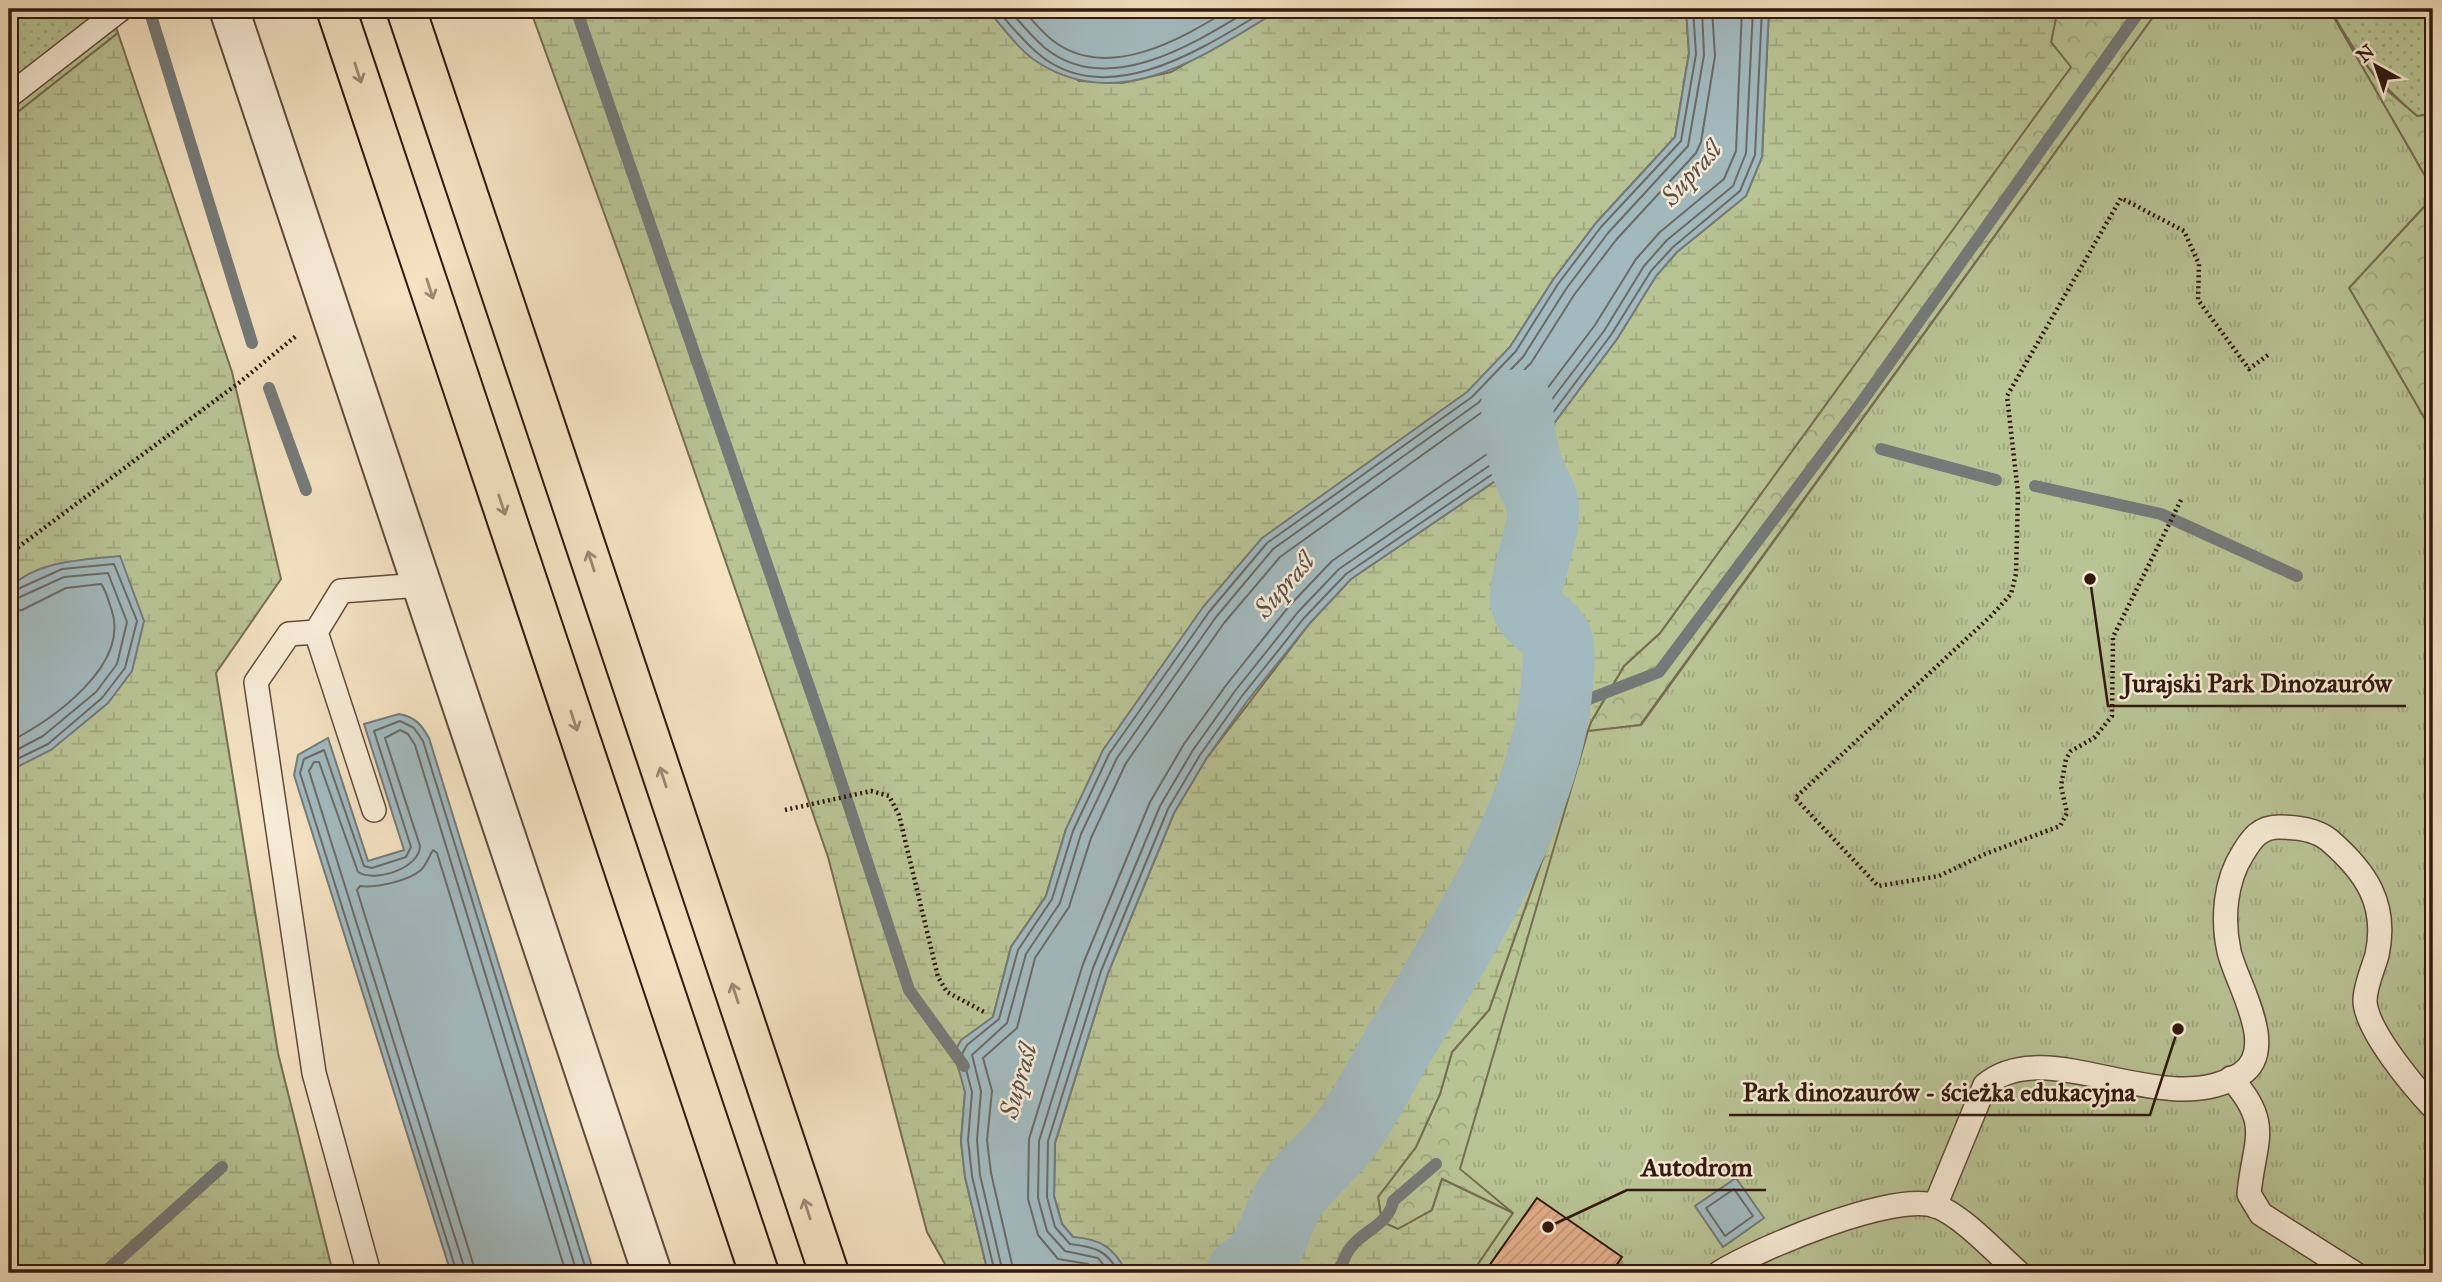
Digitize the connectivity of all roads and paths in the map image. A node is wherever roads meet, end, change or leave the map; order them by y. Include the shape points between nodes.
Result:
1 (121, 9) edge
2 (229, 9) edge
3 (336, 9) edge
4 (406, 9) edge
5 (9, 96) edge
6 (329, 308) junction
7 (2268, 355) dead end
8 (2181, 500) dead end
9 (9, 554) edge
10 (421, 585) junction
11 (316, 632) junction
12 (374, 810) dead end
13 (785, 810) dead end
14 (986, 1013) dead end
15 (2231, 1078) junction
16 (2433, 1107) edge
17 (1935, 1206) junction
18 (369, 1273) edge
19 (652, 1273) edge
20 (759, 1273) edge
21 (829, 1273) edge
22 (1719, 1273) edge
23 (2019, 1273) edge
24 (2354, 1273) edge

1 - 5 lane
2 - 6 street
3 -> 20 highway
21 -> 4 highway
6 - 9 path via 240,382
6 - 10 street
7 - 8 path via 2249,369 2198,300 2199,264 2184,231 2121,198 2007,396 2018,493 2016,574 2011,594 1795,798 1878,886 1939,876 2060,826 2067,813 2061,786 2066,759 2094,738 2112,716 2113,637
10 - 11 lane via 341,591
10 - 19 street
11 - 12 lane
11 - 18 lane via 289,634 256,682 314,1073
13 - 14 path via 871,791 890,796 899,814 938,977 947,992
15 - 16 lane via 2242,1073 2252,1059 2257,1030 2229,953 2224,915 2230,887 2252,838 2268,827 2296,827 2325,837 2370,883 2381,921 2365,1001 2372,1025
15 - 17 lane via 2213,1085 2161,1089 2047,1068 2013,1068 1997,1074 1985,1085
15 - 24 lane via 2250,1099 2256,1115 2258,1147 2249,1194 2261,1214
17 - 22 lane via 1905,1203 1869,1212 1785,1240
17 - 23 lane

